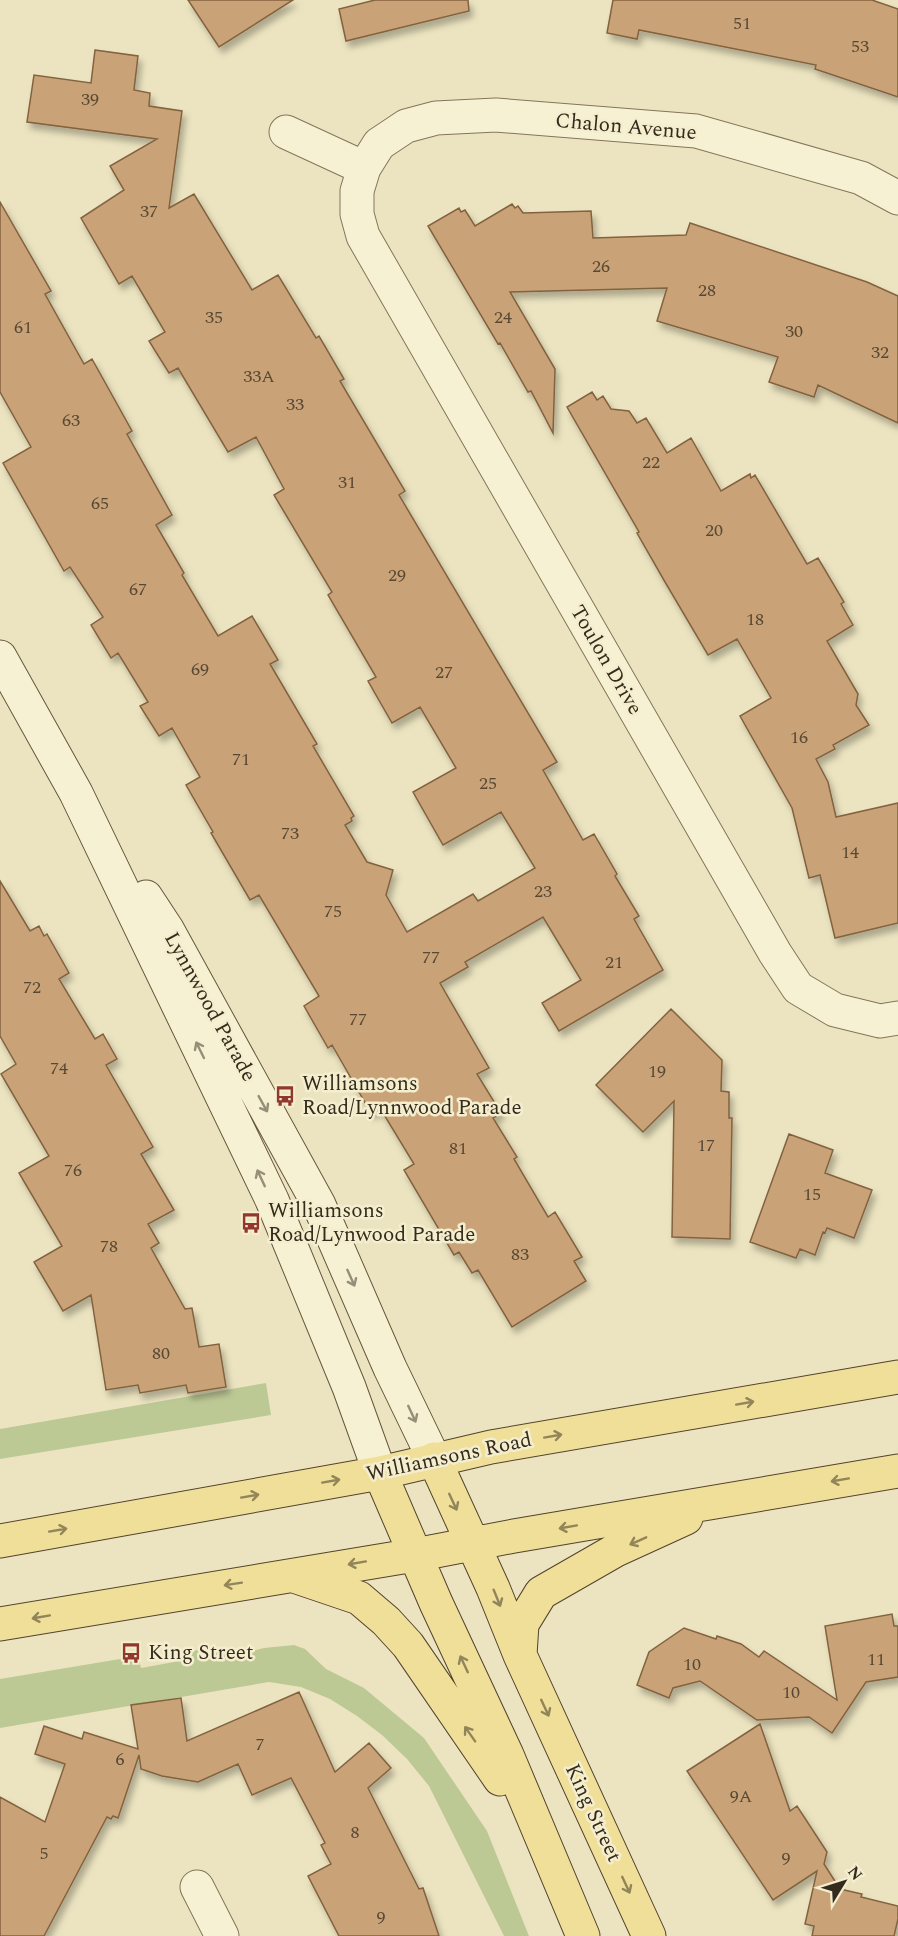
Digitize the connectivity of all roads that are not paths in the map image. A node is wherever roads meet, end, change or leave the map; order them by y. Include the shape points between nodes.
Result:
1 (286, 132) dead end
2 (364, 168) junction
3 (898, 198) edge
4 (363, 237) joint
5 (0, 657) edge
6 (76, 793) junction
7 (898, 1018) edge
8 (898, 1377) edge
9 (434, 1460) junction
10 (898, 1471) edge
11 (380, 1473) junction
12 (729, 1499) junction
13 (0, 1541) edge
14 (473, 1545) junction
15 (415, 1555) junction
16 (291, 1575) junction
17 (0, 1624) edge
18 (520, 1655) junction
19 (547, 1854) junction
20 (197, 1887) dead end
21 (222, 1936) edge
22 (583, 1936) edge
23 (649, 1936) edge

1 - 2 street
2 - 3 street, Chalon Avenue via 379,144 406,126 436,118 496,116 696,131 861,178
2 - 4 street, Chalon Avenue via 357,191
4 - 7 street, Toulon Drive via 798,988 835,1011 880,1021
5 - 6 street, Lynnwood Parade
6 -> 9 street, Lynnwood Parade via 167,928 319,1205
11 -> 6 street, Lynnwood Parade via 272,1200
9 -> 8 main road, Williamsons Road
9 - 11 main road, Williamsons Road
9 -> 14 main road, King Street
10 -> 12 main road
13 -> 11 main road, Williamsons Road
11 - 15 main road
12 -> 14 main road
12 -> 18 main road via 616,1550 541,1593 522,1624
14 - 15 main road
14 -> 18 main road, King Street
15 -> 16 main road
19 -> 15 main road via 507,1755
16 -> 17 main road
19 -> 16 main road via 408,1645 359,1598
18 -> 23 main road, King Street
19 - 22 main road
20 - 21 street

